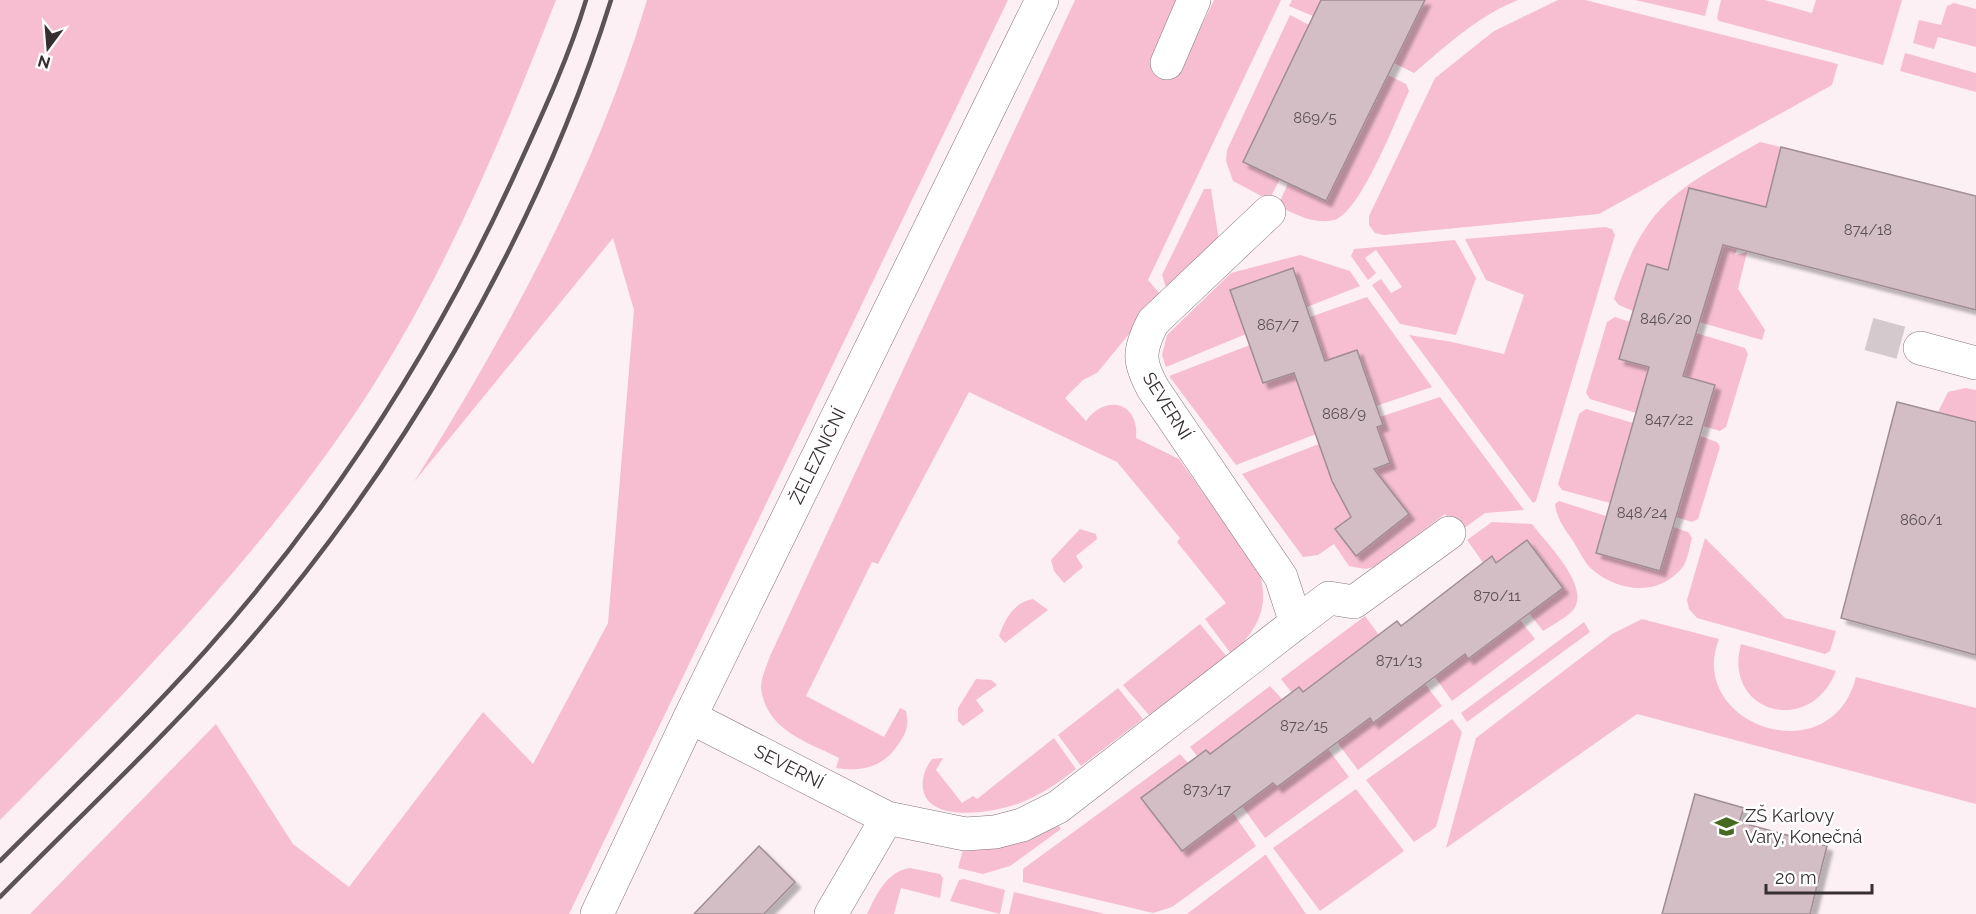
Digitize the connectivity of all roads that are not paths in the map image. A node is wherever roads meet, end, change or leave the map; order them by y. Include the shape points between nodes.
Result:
1 (1042, 0) edge
2 (1194, 0) edge
3 (1167, 63) dead end
4 (1269, 212) dead end
5 (1920, 348) tunnel mouth
6 (1976, 363) edge
7 (1449, 533) dead end
8 (1296, 623) junction
9 (690, 717) junction
10 (887, 818) junction
11 (597, 914) edge
12 (831, 914) edge

1 - 9 street, ŽELEZNIČNÍ
2 - 3 street
4 - 8 street, SEVERNÍ via 1153,322 1142,343 1141,365 1281,578
5 - 6 street
7 - 8 street, SEVERNÍ via 1354,602 1329,598
8 - 10 street, SEVERNÍ via 1058,807 1022,825 965,834
9 - 10 street, SEVERNÍ
9 - 11 street, ŽELEZNIČNÍ
10 - 12 street

